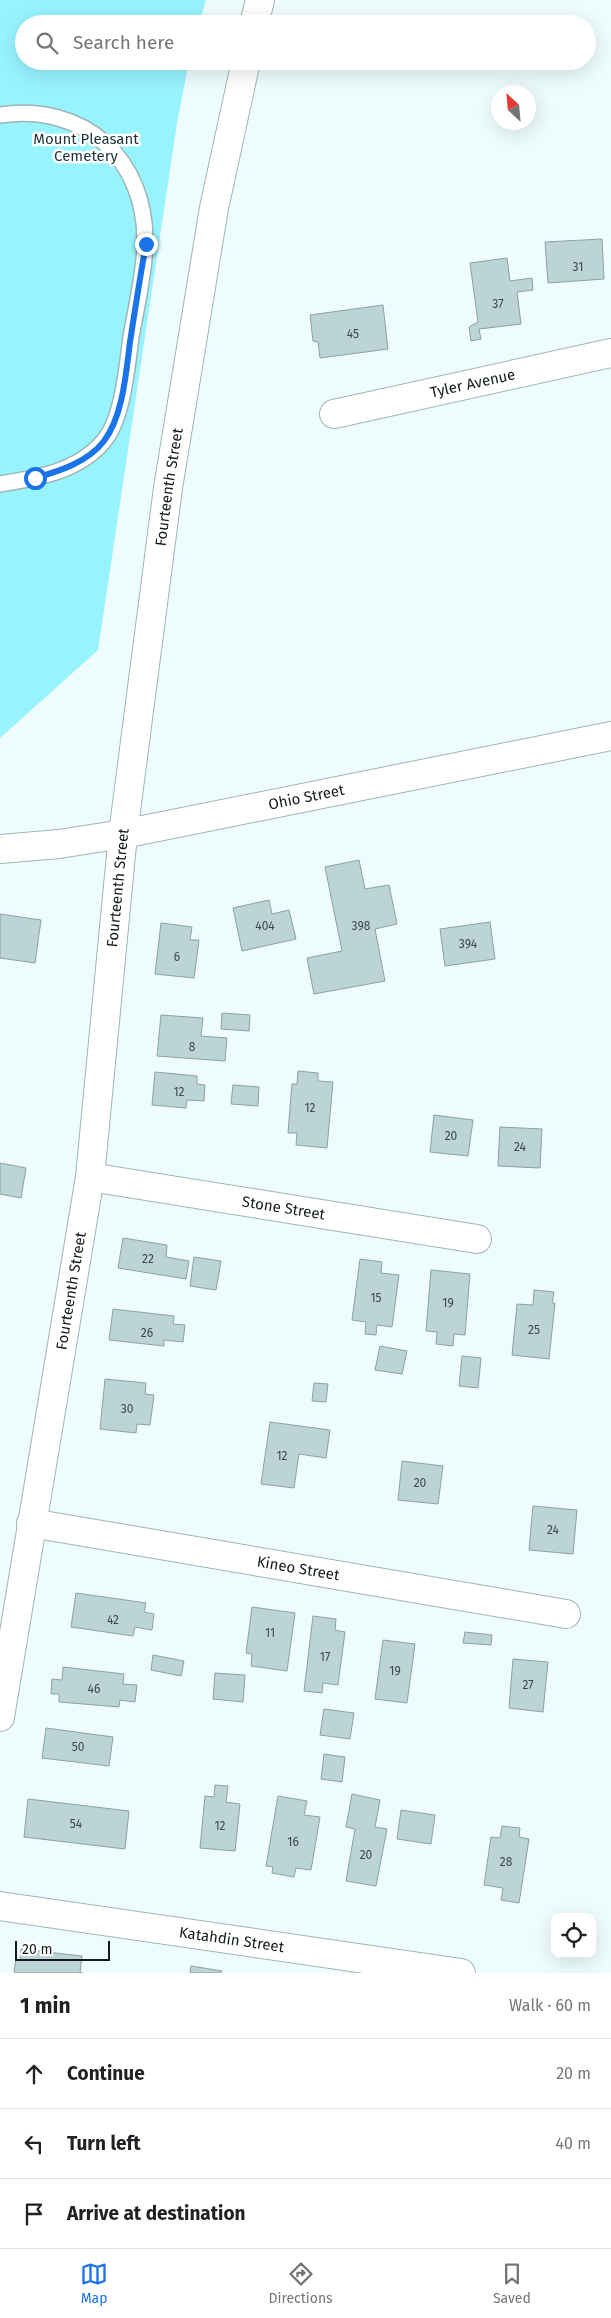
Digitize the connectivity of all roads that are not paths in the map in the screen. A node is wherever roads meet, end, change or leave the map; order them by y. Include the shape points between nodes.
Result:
1 (260, 0) edge
2 (256, 15) edge
3 (244, 70) edge
4 (0, 115) edge
5 (611, 353) edge
6 (334, 414) dead end
7 (0, 484) edge
8 (611, 736) edge
9 (123, 834) junction
10 (0, 849) edge
11 (90, 1177) junction
12 (477, 1239) dead end
13 (31, 1523) junction
14 (566, 1614) dead end
15 (0, 1717) edge
16 (0, 1906) edge
17 (462, 1973) edge

1 - 2 street
3 - 9 street, Fourteenth Street via 214,208 168,488
4 - 7 lane via 41,115 68,120 107,144 124,163 135,183 146,244 121,402 105,440 93,452 60,471
5 - 6 street, Tyler Avenue
8 - 9 street, Ohio Street
9 - 10 street, Ohio Street
9 - 11 street, Fourteenth Street
11 - 12 street, Stone Street
11 - 13 street, Fourteenth Street
13 - 14 street, Kineo Street
13 - 15 street, Fourteenth Street
16 - 17 street, Katahdin Street

